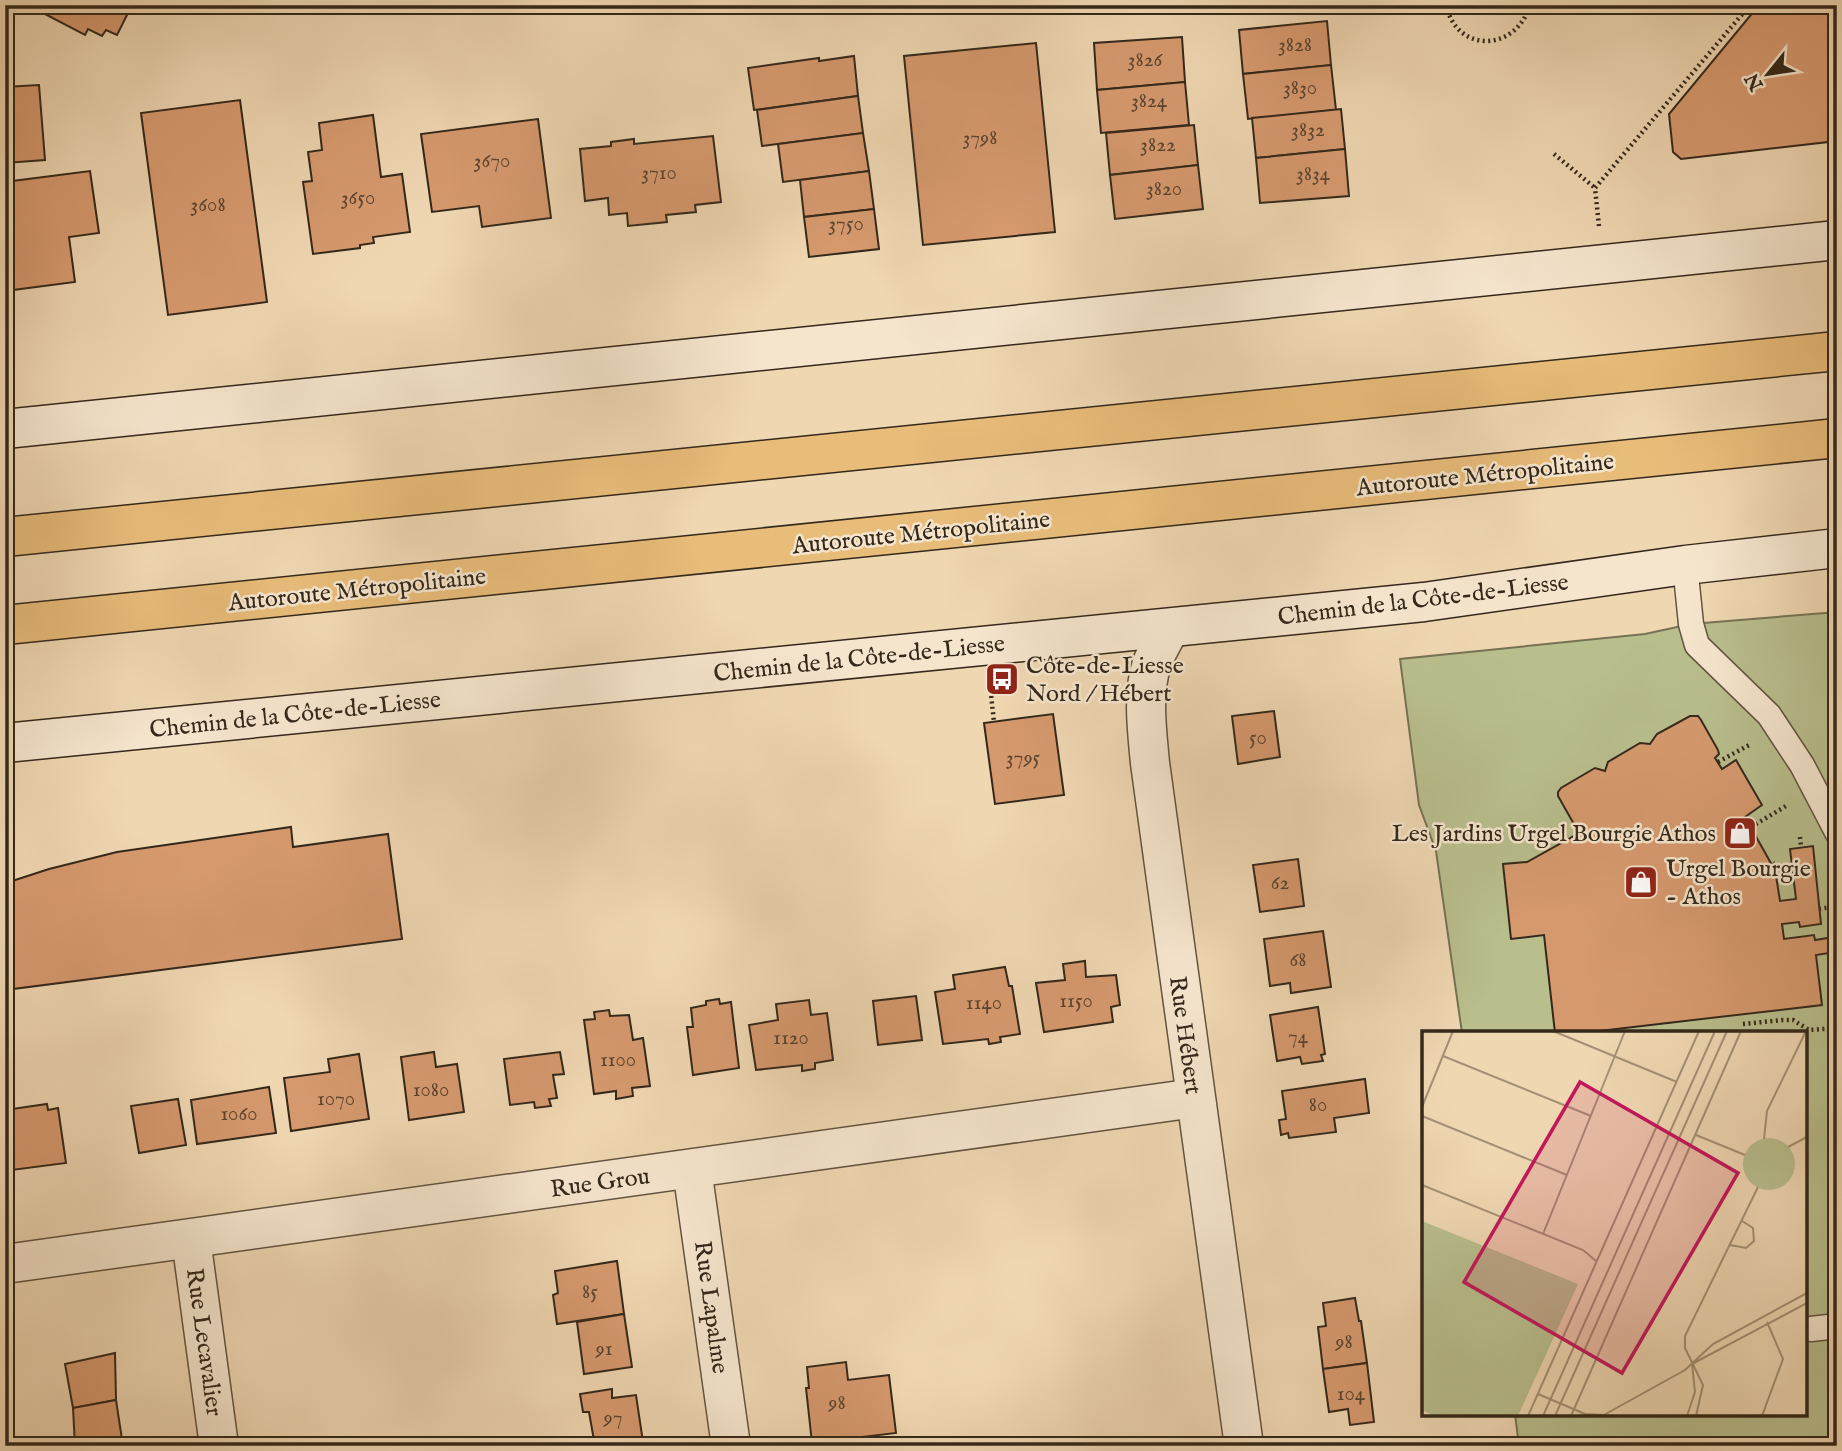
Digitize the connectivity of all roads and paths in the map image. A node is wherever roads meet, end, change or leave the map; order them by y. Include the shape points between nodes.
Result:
1 (1446, 5) edge
2 (1530, 5) edge
3 (1751, 5) edge
4 (1554, 154) dead end
5 (1595, 188) junction
6 (1600, 227) dead end
7 (1837, 240) edge
8 (1837, 351) edge
9 (5, 429) edge
10 (1837, 438) edge
11 (5, 537) edge
12 (1837, 548) edge
13 (1685, 565) junction
14 (5, 625) edge
15 (1170, 628) junction
16 (990, 680) dead end
17 (993, 722) dead end
18 (5, 743) edge
19 (1749, 745) dead end
20 (1718, 762) dead end
21 (1830, 802) edge
22 (1787, 805) dead end
23 (1751, 827) dead end
24 (1837, 832) edge
25 (1837, 906) edge
26 (1819, 909) dead end
27 (1743, 1024) dead end
28 (1837, 1028) edge
29 (1195, 1098) junction
30 (692, 1169) junction
31 (191, 1239) junction
32 (5, 1264) edge
33 (1837, 1326) edge
34 (1811, 1329) dead end
35 (219, 1446) edge
36 (731, 1446) edge
37 (1244, 1446) edge

1 - 2 path via 1455,27 1479,41 1493,41 1518,29
3 - 5 path
4 - 5 path
5 - 6 path
7 - 9 main road
8 - 11 highway
10 - 14 highway, Autoroute Métropolitaine
12 - 13 main road, Chemin de la Côte-de-Liesse
13 - 15 main road, Chemin de la Côte-de-Liesse via 1424,602
13 - 21 lane via 1697,645 1769,715
15 - 18 main road, Chemin de la Côte-de-Liesse
15 - 29 main road, Rue Hébert via 1150,671 1147,735
16 - 17 path
19 - 20 path
21 - 24 lane
22 - 23 path
25 - 26 path
27 - 28 path via 1793,1020 1809,1030
29 - 30 main road, Rue Grou
29 - 37 main road, Rue Hébert
30 - 31 main road, Rue Grou
30 - 36 main road, Rue Lapalme
31 - 32 main road, Rue Grou
31 - 35 main road, Rue Lecavalier
33 - 34 lane

